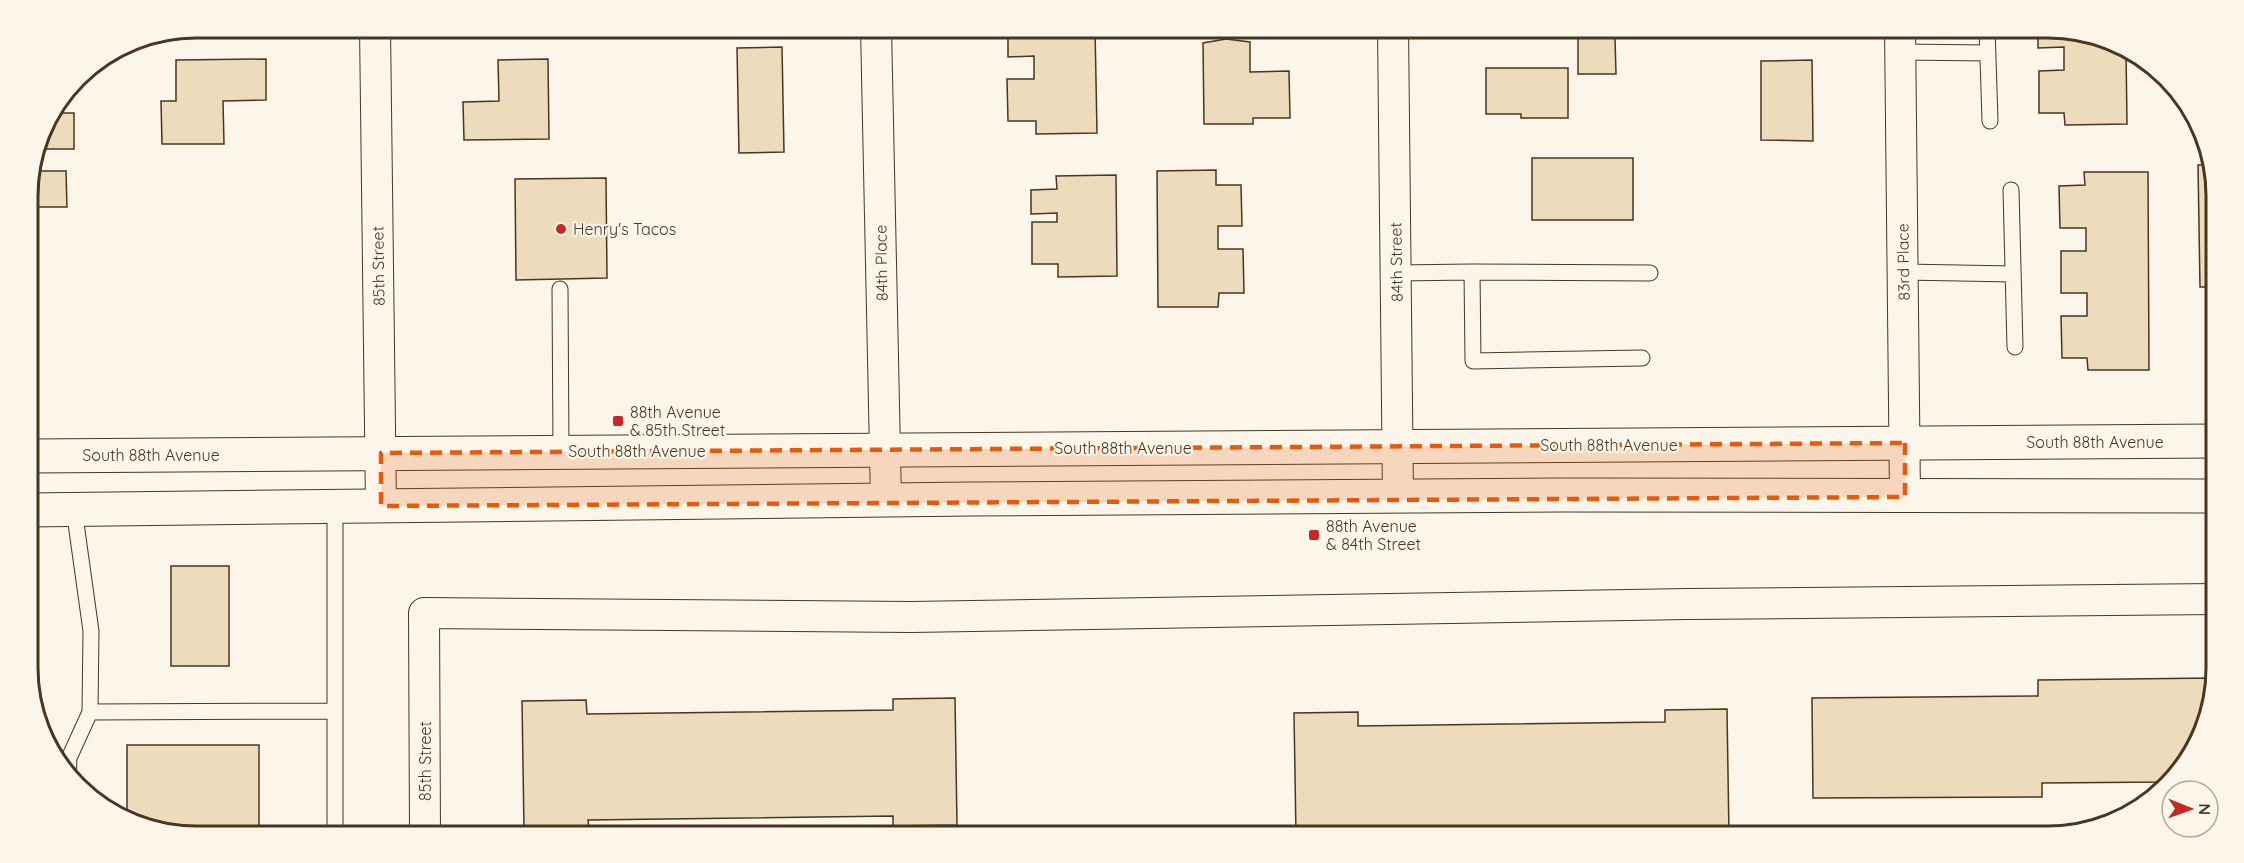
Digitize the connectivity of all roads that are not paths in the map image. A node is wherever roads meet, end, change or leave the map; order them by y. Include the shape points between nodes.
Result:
1 (1393, 37) edge
2 (1987, 37) edge
3 (375, 38) edge
4 (876, 38) edge
5 (1900, 40) edge
6 (1988, 53) junction
7 (1990, 121) dead end
8 (2011, 190) dead end
9 (1472, 272) junction
10 (1903, 272) junction
11 (1396, 273) junction
12 (1650, 273) dead end
13 (2013, 274) junction
14 (560, 289) dead end
15 (2015, 347) dead end
16 (1642, 358) dead end
17 (2206, 441) edge
18 (1905, 443) junction
19 (1398, 446) junction
20 (885, 450) junction
21 (561, 452) junction
22 (381, 453) junction
23 (37, 456) edge
24 (1905, 496) junction
25 (2206, 496) edge
26 (1398, 497) junction
27 (886, 500) junction
28 (335, 506) junction
29 (381, 506) junction
30 (74, 509) junction
31 (37, 510) edge
32 (2206, 599) edge
33 (335, 711) junction
34 (90, 712) junction
35 (69, 762) edge
36 (335, 826) edge
37 (425, 826) edge

1 - 11 street, 84th Street
2 - 6 lane
3 - 22 street, 85th Street
4 - 20 street, 84th Place
5 - 6 lane
5 - 10 street, 83rd Place
6 - 7 lane
8 - 13 lane
9 - 11 lane
9 - 12 lane
9 - 16 lane via 1473,361
10 - 13 lane
10 - 18 street, 83rd Place
11 - 19 street, 84th Street
13 - 15 lane
14 - 21 lane
17 - 18 street, South 88th Avenue
18 - 19 street, South 88th Avenue
18 - 24 street, 83rd Place
19 - 20 street, South 88th Avenue
19 - 26 street, 84th Street
20 - 21 street, South 88th Avenue
20 - 27 street, 84th Place
21 - 22 street, South 88th Avenue
22 - 23 street, South 88th Avenue
22 - 29 street, 85th Street
24 - 25 street
24 - 26 street
26 - 27 street
27 - 29 street
28 - 29 street
28 - 30 street
28 - 33 lane
30 - 31 street
30 - 34 lane via 91,631
32 - 37 street, 85th Street via 912,617 424,613
33 - 34 lane
33 - 36 lane
34 - 35 lane

